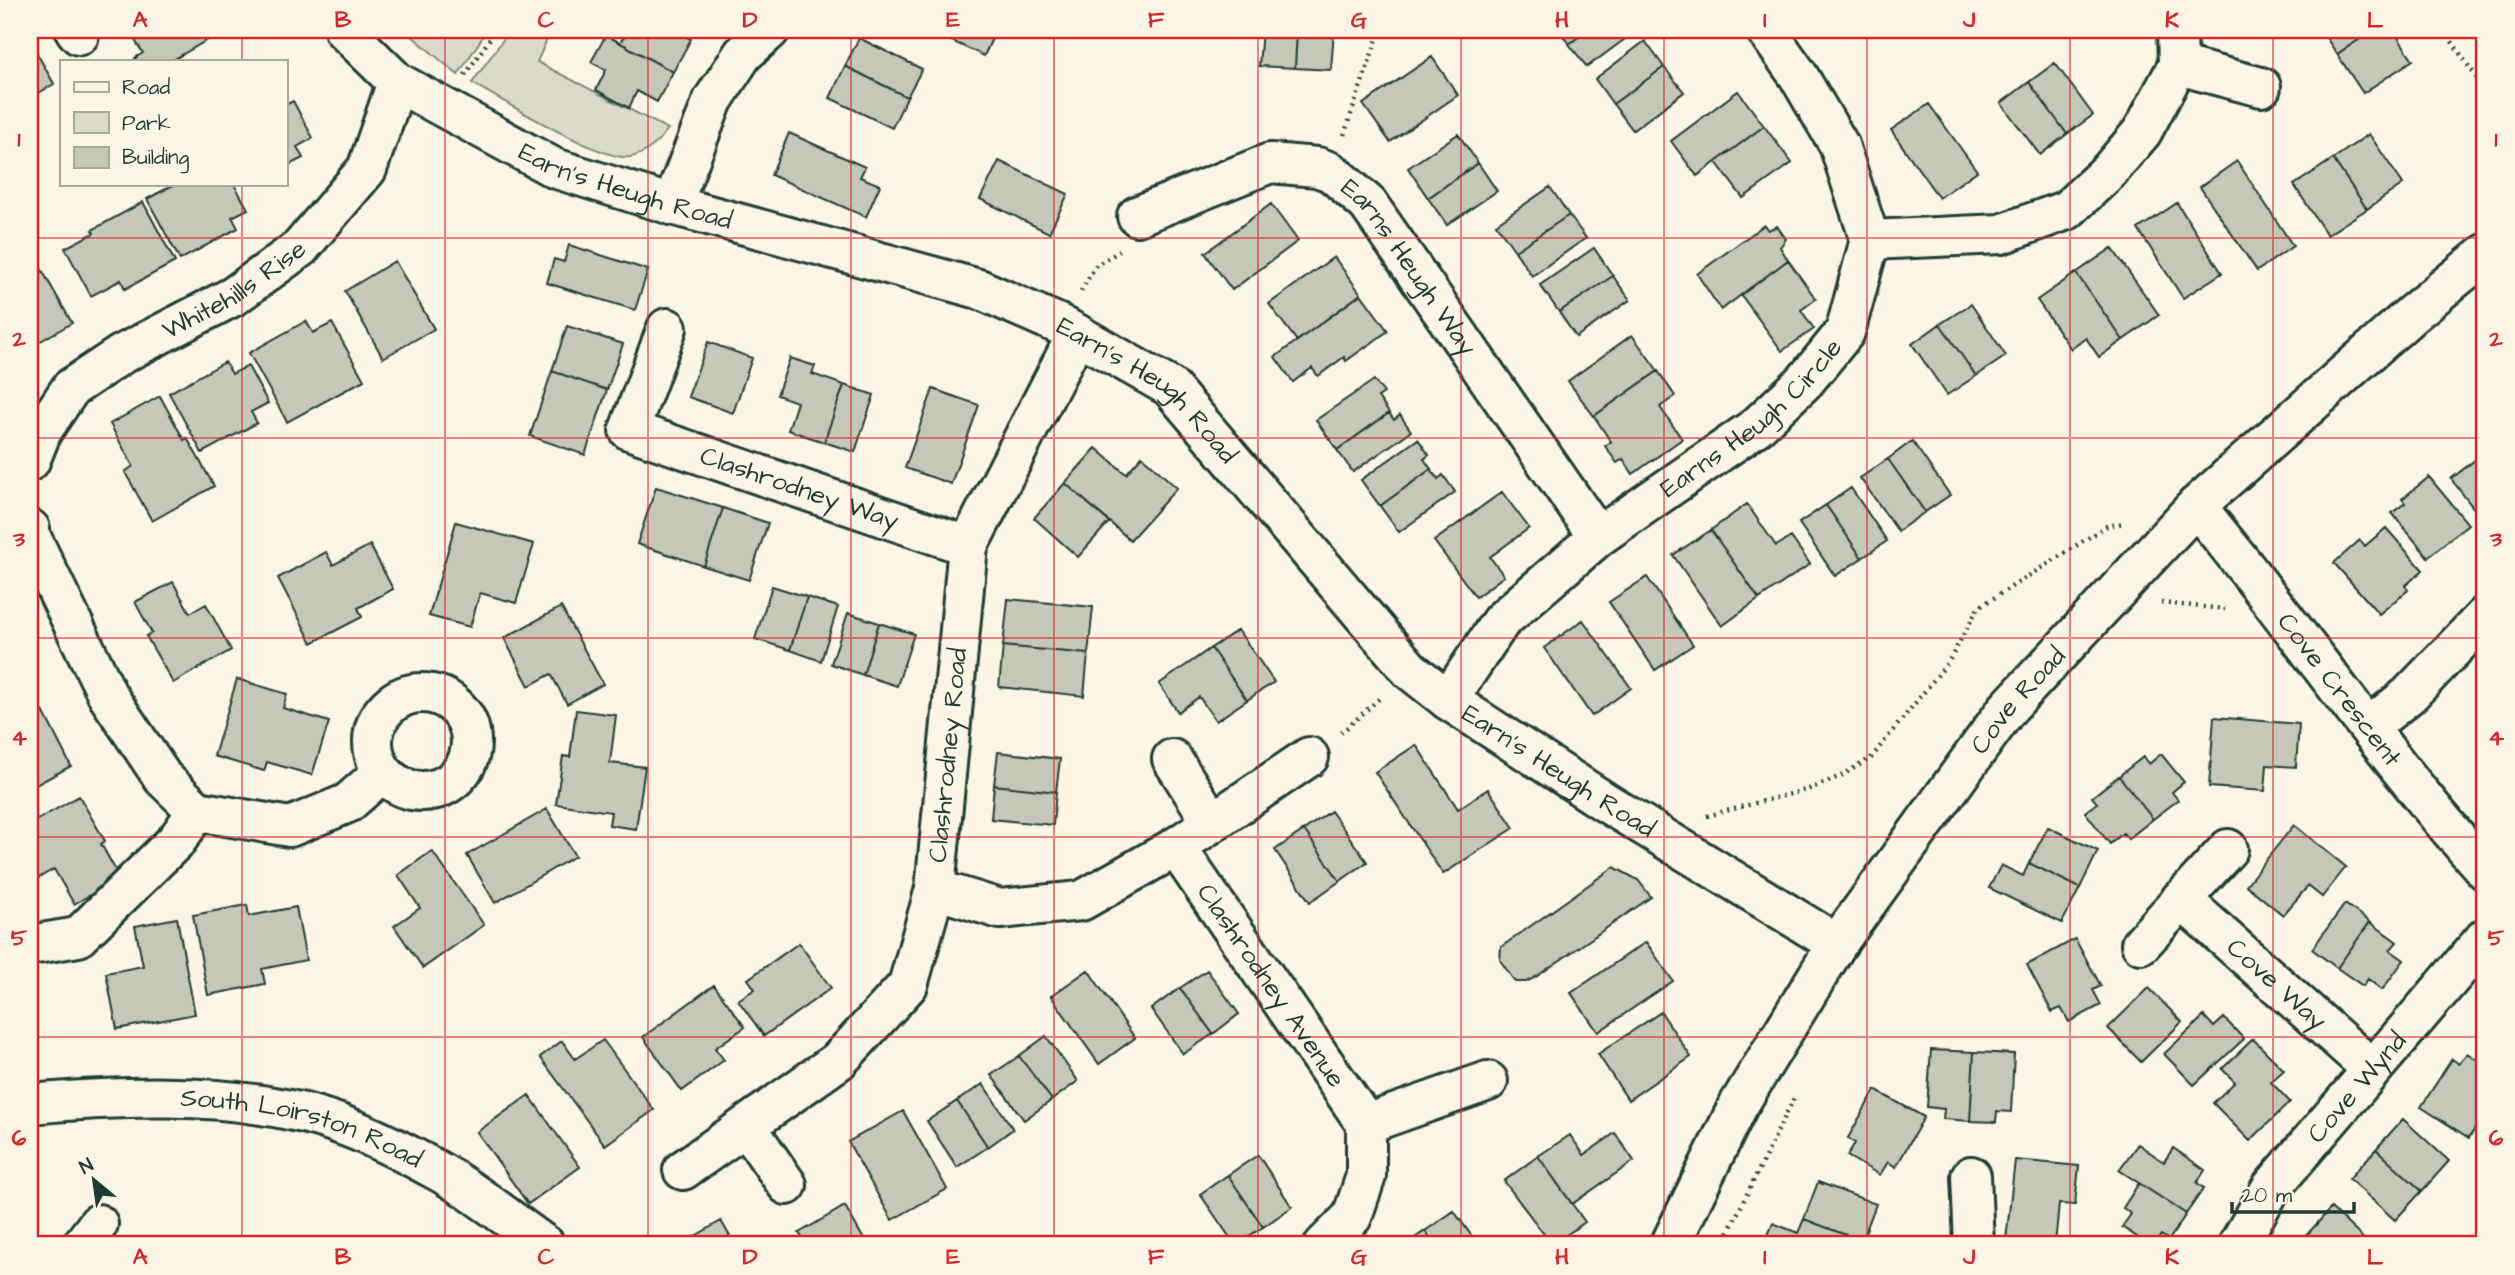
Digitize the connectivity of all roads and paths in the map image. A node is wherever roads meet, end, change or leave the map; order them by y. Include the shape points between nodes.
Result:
1 (344, 30) edge
2 (496, 30) edge
3 (770, 30) edge
4 (1380, 30) edge
5 (1766, 30) edge
6 (2444, 30) edge
7 (2178, 47) edge
8 (397, 82) junction
9 (2261, 87) dead end
10 (2485, 90) edge
11 (444, 107) junction
12 (1331, 172) junction
13 (672, 205) junction
14 (1137, 216) joint
15 (1870, 240) junction
16 (2485, 254) edge
17 (667, 328) dead end
18 (1069, 330) junction
19 (30, 461) edge
20 (2196, 506) junction
21 (30, 530) edge
22 (1598, 537) junction
23 (2158, 545) junction
24 (968, 547) junction
25 (2151, 602) dead end
26 (2233, 609) dead end
27 (2485, 616) edge
28 (1410, 670) junction
29 (1448, 700) junction
30 (2370, 726) junction
31 (1309, 757) joint
32 (1172, 759) dead end
33 (383, 772) dead end
34 (197, 811) junction
35 (1212, 822) junction
36 (1678, 846) junction
37 (1176, 847) junction
38 (2228, 849) dead end
39 (2485, 870) edge
40 (935, 890) junction
41 (2181, 900) junction
42 (2485, 938) edge
43 (1837, 944) junction
44 (2141, 944) dead end
45 (30, 945) edge
46 (2372, 1069) junction
47 (1489, 1081) dead end
48 (1799, 1087) dead end
49 (30, 1104) edge
50 (1366, 1124) junction
51 (747, 1127) junction
52 (683, 1170) dead end
53 (1971, 1176) dead end
54 (787, 1185) dead end
55 (545, 1245) edge
56 (1324, 1245) edge
57 (1670, 1245) edge
58 (1721, 1245) edge
59 (1974, 1245) edge
60 (2238, 1245) edge

1 - 8 street, Earn's Heugh Road
2 - 11 path
3 - 13 street via 743,54 713,100
4 - 12 path
5 - 15 street via 1839,145
6 - 10 path
7 - 9 street
7 - 15 street via 2142,132 2067,210 2001,233
8 - 11 street, Earn's Heugh Road
8 - 19 street, Whitehills Rise via 367,169 300,248 234,296 122,354 71,388 42,430
11 - 13 street, Earn's Heugh Road via 554,168
12 - 14 street, Earns Heugh Way via 1270,163
12 - 22 street, Earns Heugh Way via 1368,204
13 - 18 street, Earn's Heugh Road via 979,289
14 - 18 path via 1129,245 1096,265
15 - 22 street, Earns Heugh Circle via 1845,332 1805,381 1756,427
16 - 20 street, Cove Road
17 - 24 street, Clashrodney Way via 629,430
18 - 24 street, Clashrodney Road
18 - 28 street, Earn's Heugh Road via 1170,387
20 - 23 street, Cove Road
20 - 30 street, Cove Crescent
21 - 34 street via 108,696 163,778
22 - 29 street, Earns Heugh Circle via 1501,621
23 - 36 path via 2128,522 2107,526 1978,608 1949,661 1871,758 1809,789 1701,817
23 - 43 street, Cove Road via 2007,709
24 - 40 street, Clashrodney Road
25 - 26 path
27 - 30 street via 2409,695
28 - 29 street, Earn's Heugh Road
28 - 31 path
29 - 36 street, Earn's Heugh Road
30 - 39 street, Cove Crescent
31 - 35 street
32 - 35 street
33 - 34 street via 348,803 290,827
34 - 45 street via 177,840 78,937
35 - 37 street
36 - 43 street, Earn's Heugh Road
37 - 40 street via 1081,901 1000,909
37 - 50 street, Clashrodney Avenue
38 - 41 street
40 - 51 street, Clashrodney Road via 908,985 838,1061
41 - 44 street
41 - 46 street, Cove Way
42 - 46 street, Cove Wynd
43 - 57 street, Cove Road via 1738,1106
46 - 60 street, Cove Wynd via 2271,1188
47 - 50 street
48 - 58 path
49 - 55 street, South Loirston Road via 177,1097 306,1114 370,1136 442,1173
50 - 56 street via 1366,1176 1352,1217
51 - 52 street, Clashrodney Road
51 - 54 street
53 - 59 street

